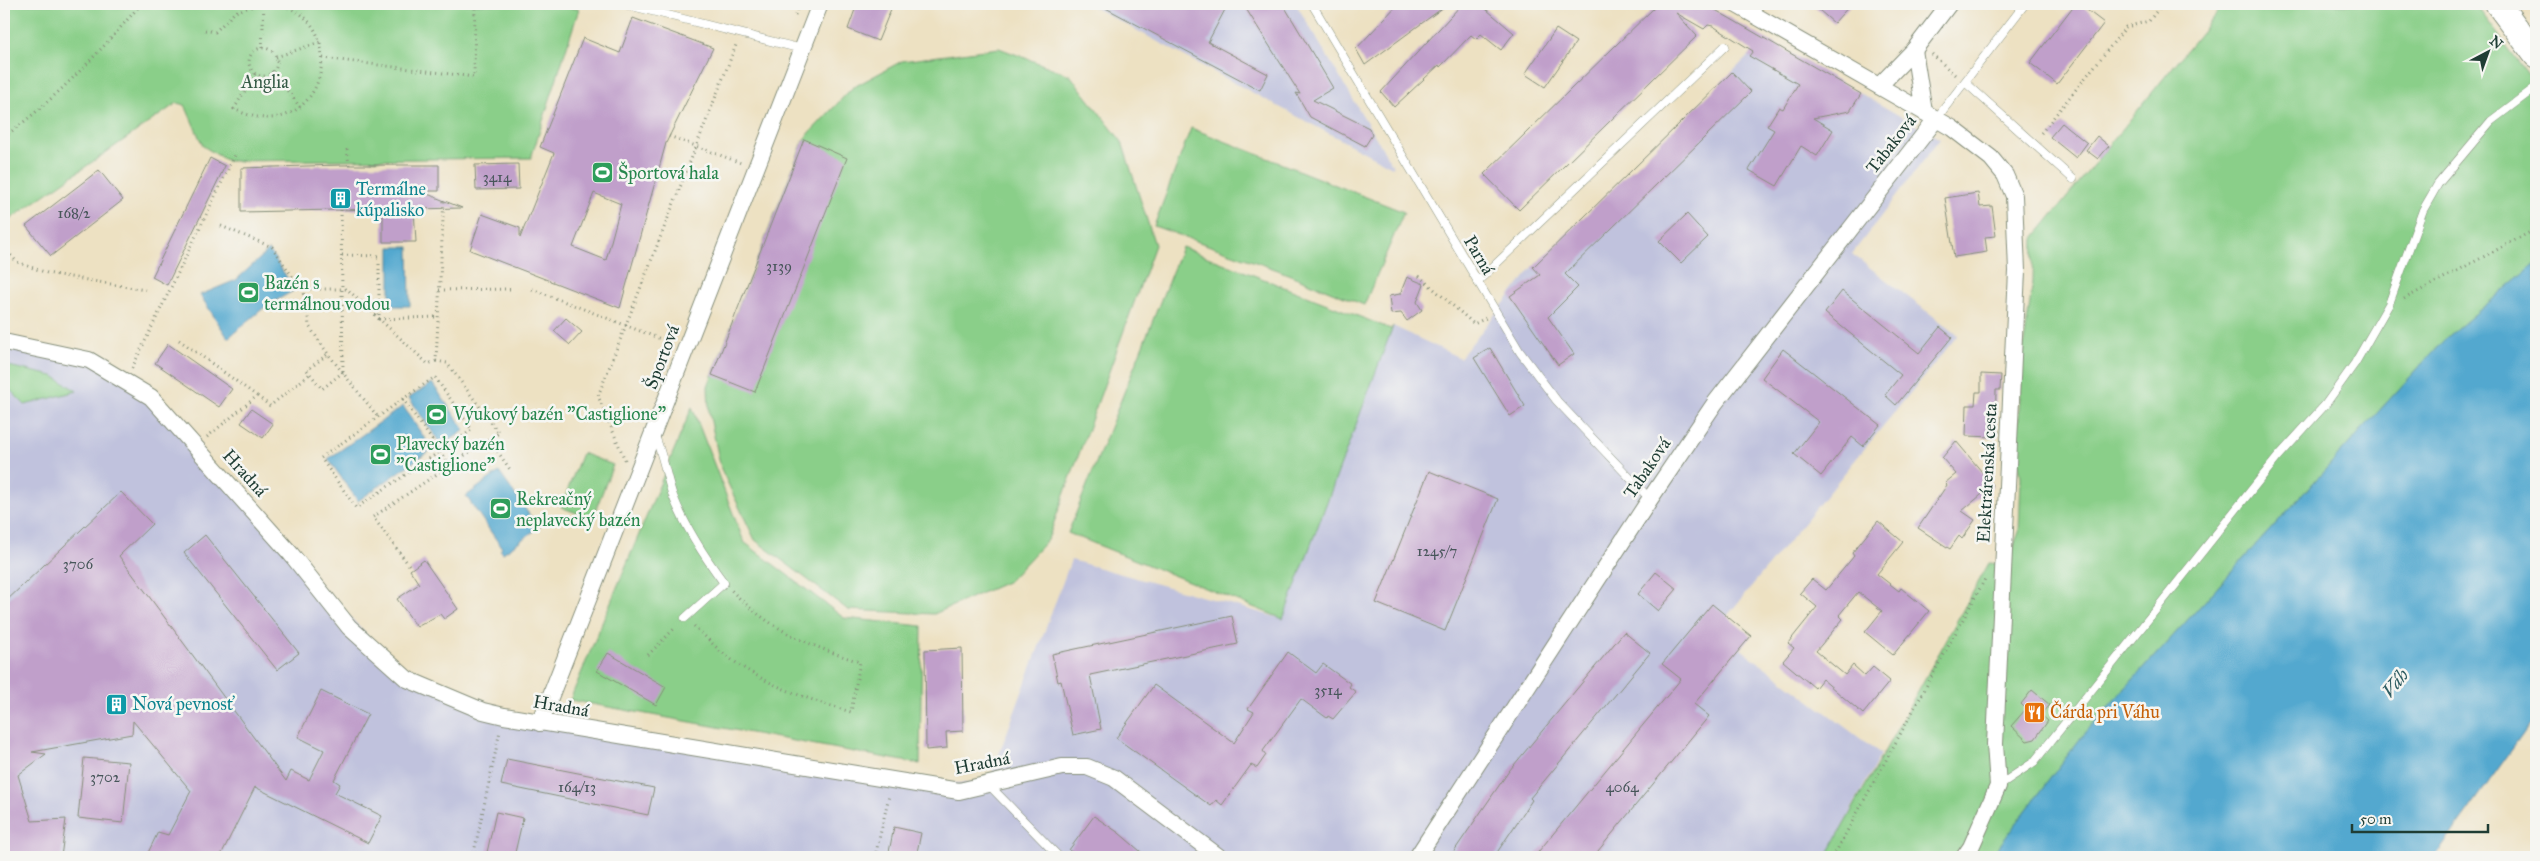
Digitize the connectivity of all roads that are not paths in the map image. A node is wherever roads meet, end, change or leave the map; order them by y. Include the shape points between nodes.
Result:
1 (624, 4) edge
2 (820, 4) edge
3 (1312, 4) edge
4 (1735, 4) edge
5 (2025, 4) edge
6 (2498, 4) edge
7 (1944, 6) edge
8 (1724, 46) dead end
9 (802, 49) junction
10 (1922, 51) junction
11 (2536, 55) edge
12 (1966, 83) junction
13 (1879, 86) junction
14 (2536, 87) edge
15 (1930, 116) junction
16 (2073, 179) dead end
17 (1478, 282) junction
18 (4, 342) edge
19 (654, 434) junction
20 (1650, 499) junction
21 (685, 618) road end
22 (540, 723) junction
23 (988, 784) junction
24 (1998, 786) junction
25 (1060, 857) edge
26 (1219, 857) edge
27 (1417, 857) edge
28 (1964, 857) edge

1 - 9 lane
2 - 9 street, Športová
3 - 17 lane, Parná
4 - 13 street, Elektrárenská cesta
5 - 12 lane
6 - 11 main road
7 - 10 street
8 - 17 lane
9 - 19 street, Športová
10 - 13 street
10 - 15 street
12 - 15 lane
12 - 16 lane
13 - 15 street, Elektrárenská cesta
14 - 24 lane via 2491,121 2438,184 2423,210 2389,304 2355,363 2325,405 2277,458 2062,730 2034,762
15 - 20 street, Tabaková via 1715,403
15 - 24 street, Elektrárenská cesta via 1952,128 1990,158 2005,174 2014,196 2016,270 1995,744
17 - 20 lane, Parná via 1520,352 1558,401
18 - 22 street, Hradná via 89,360 151,397 291,554 349,627 408,679 483,711
19 - 21 lane via 673,496 703,555 724,583
19 - 22 street, Športová
20 - 27 street, Tabaková
22 - 23 street, Hradná via 959,791
23 - 25 lane
23 - 26 street, Hradná via 1062,767 1094,769 1114,778
24 - 28 street, Elektrárenská cesta

